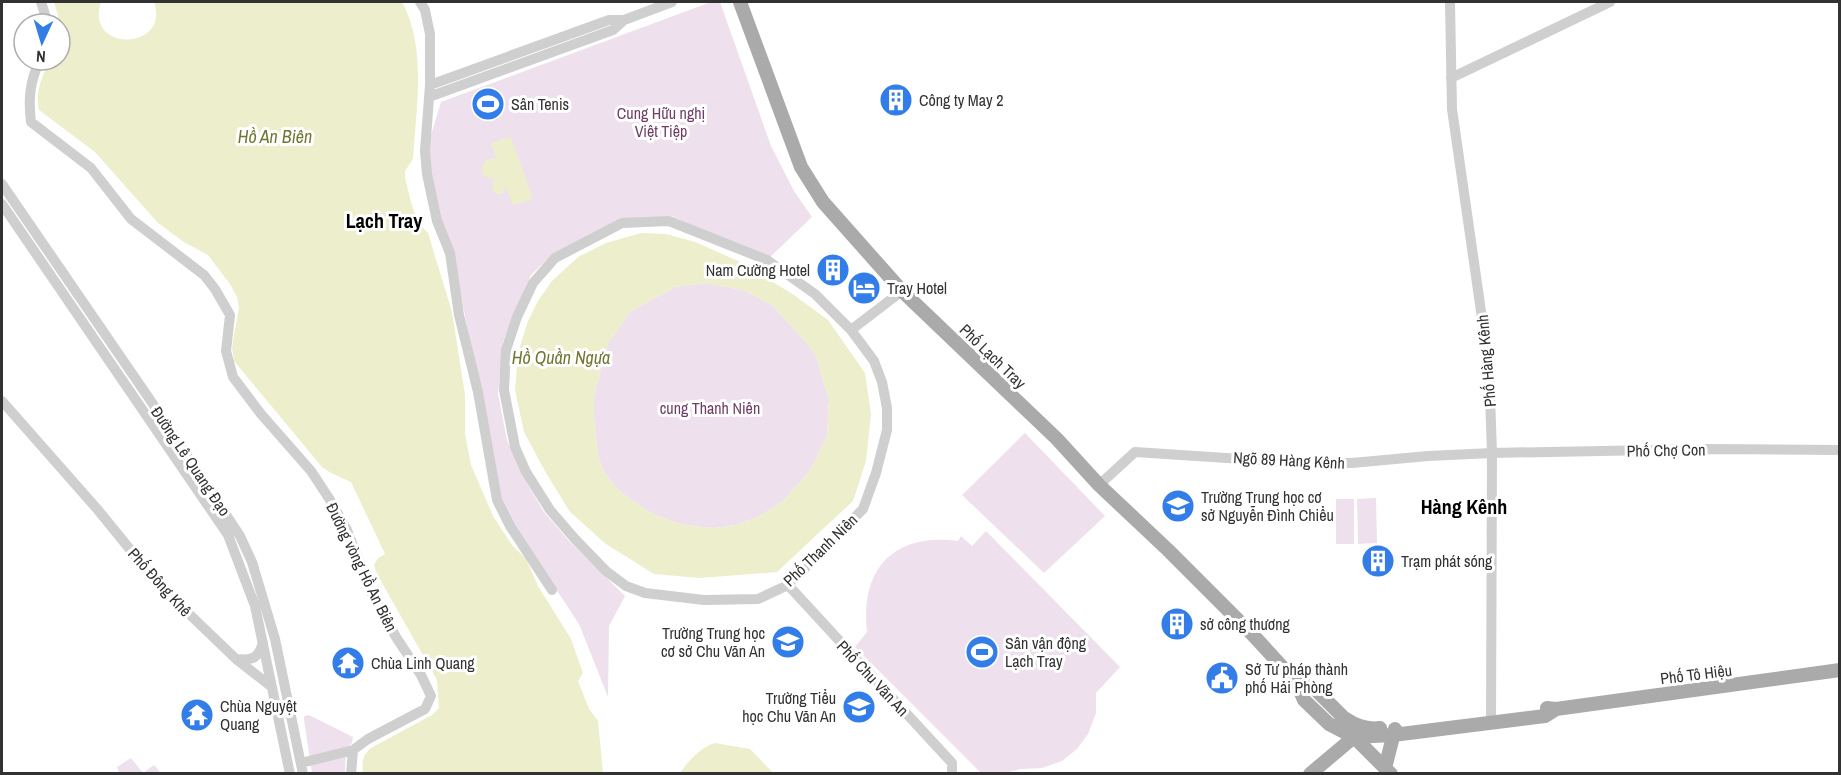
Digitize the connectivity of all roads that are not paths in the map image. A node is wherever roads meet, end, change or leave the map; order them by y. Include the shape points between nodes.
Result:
1 (420, 2) edge
2 (672, 2) edge
3 (740, 2) edge
4 (1450, 2) edge
5 (1610, 2) edge
6 (511, 61) junction
7 (35, 72) edge
8 (1451, 78) junction
9 (430, 85) junction
10 (429, 97) junction
11 (2, 184) edge
12 (2, 204) edge
13 (902, 291) junction
14 (850, 330) junction
15 (2, 400) edge
16 (1839, 450) edge
17 (1492, 453) junction
18 (1099, 485) junction
19 (788, 585) junction
20 (552, 590) dead end
21 (263, 643) junction
22 (236, 659) junction
23 (1839, 670) edge
24 (1298, 683) junction
25 (286, 685) junction
26 (272, 687) junction
27 (1343, 717) junction
28 (1492, 718) junction
29 (1395, 731) junction
30 (1354, 737) junction
31 (353, 750) junction
32 (302, 768) edge
33 (1388, 771) edge
34 (290, 774) edge
35 (351, 774) edge
36 (952, 774) edge
37 (1310, 774) edge

1 - 9 street via 430,34
2 - 6 street via 624,20 609,20
3 - 13 main road, Phố Lạch Tray via 801,167 823,202
4 - 8 street, Phố Hàng Kênh
5 - 8 street
6 - 9 street
6 - 10 street
7 - 31 street, Đường vòng Hồ An Biên via 28,103 31,122 91,168 131,219 204,275 215,289 230,315 226,351 233,377 311,471 332,503 371,592 431,696 425,709
8 - 17 street, Phố Hàng Kênh via 1452,109 1489,367
9 - 10 street
10 - 20 street via 425,151 429,190 450,253 497,500
11 - 25 street, Đường Lê Quang Đạo via 240,536 265,603
12 - 21 street, Đường Lê Quang Đạo via 228,535 255,606
13 - 14 street
13 - 18 main road, Phố Lạch Tray via 1057,439
14 - 19 street, Phố Thanh Niên via 874,361 882,382 887,430 862,509
14 - 19 street, Phố Thanh Niên via 815,294 767,260 669,221 622,223 555,258 533,283 506,350 504,390 514,447 550,510 606,572 645,593 704,600 758,599
15 - 22 street, Phố Đông Khê via 159,585
16 - 17 street, Phố Chợ Con
17 - 18 street, Ngõ 89 Hàng Kênh via 1352,464 1134,452
17 - 28 street, Phố Hàng Kênh
18 - 24 main road, Phố Lạch Tray
19 - 36 street, Phố Chu Văn An via 952,763
21 - 22 street via 254,659
21 - 26 street, Đường Lê Quang Đạo
22 - 26 street, Phố Đông Khê
23 - 28 main road, Phố Tô Hiệu via 1556,709 1544,707
24 - 27 main road, Phố Lạch Tray via 1314,688
24 - 30 main road, Phố Lạch Tray via 1304,700 1329,724
25 - 26 street
25 - 32 street, Đường Lê Quang Đạo
26 - 34 street
27 - 29 main road, Phố Tô Hiệu via 1357,726
27 - 30 main road, Phố Lạch Tray
28 - 29 main road, Phố Tô Hiệu
29 - 30 main road, Phố Tô Hiệu
29 - 33 main road
30 - 33 main road
30 - 37 main road
31 - 32 street, Đường vòng Hồ An Biên
31 - 35 street

